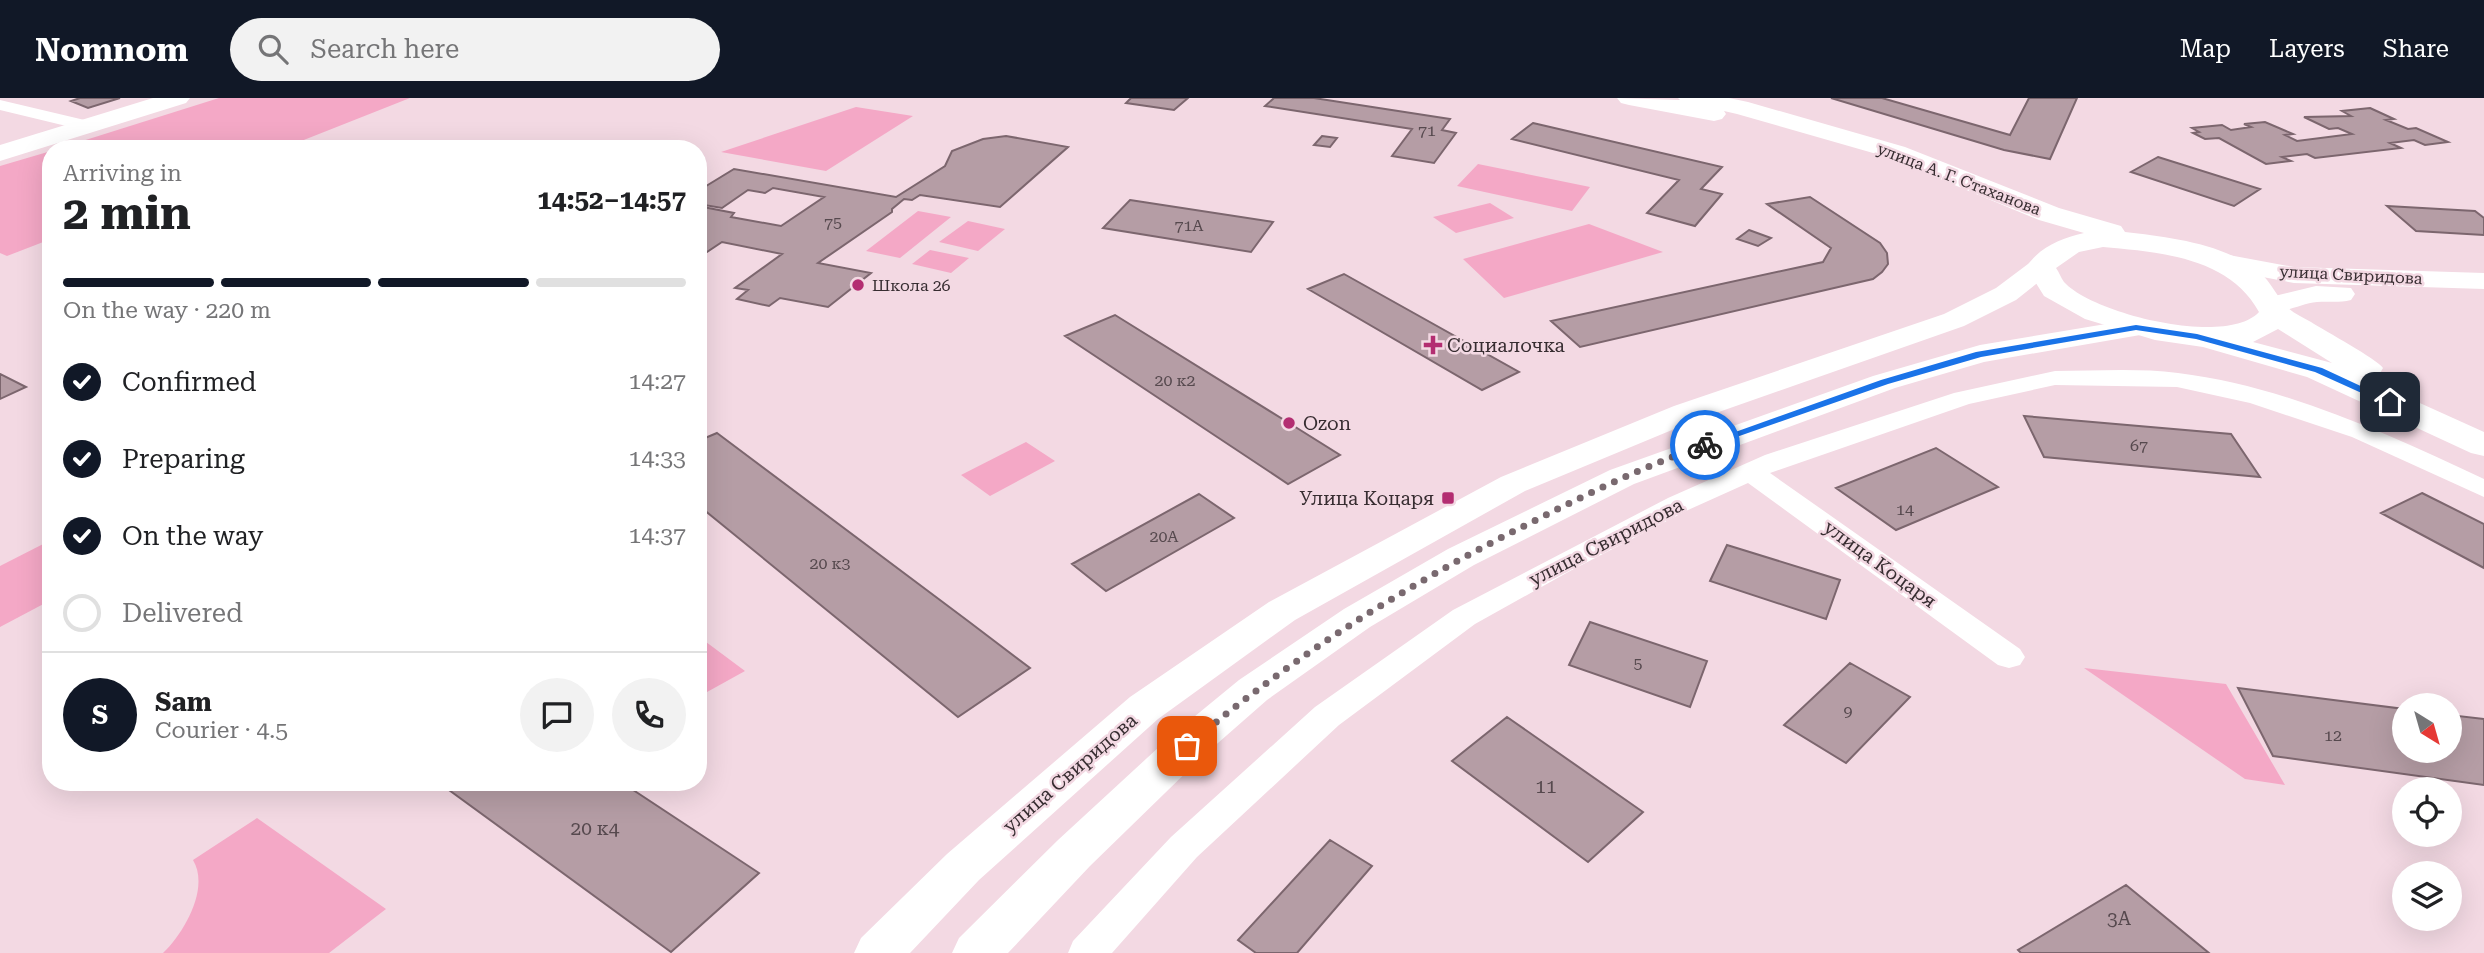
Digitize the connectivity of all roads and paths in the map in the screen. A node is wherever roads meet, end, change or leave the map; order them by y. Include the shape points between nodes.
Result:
1 (29, 98) edge
2 (178, 98) edge
3 (1629, 98) edge
4 (1690, 98) edge
5 (1, 106) edge
6 (87, 126) junction
7 (0, 153) edge
8 (2146, 242) junction
9 (2035, 248) junction
10 (2218, 261) junction
11 (2484, 281) edge
12 (2484, 298) edge
13 (2274, 309) junction
14 (2136, 328) junction
15 (2197, 337) junction
16 (2484, 421) edge
17 (2484, 445) edge
18 (1751, 472) junction
19 (2484, 489) edge
20 (2009, 657) dead end
21 (878, 953) edge
22 (976, 953) edge
23 (1087, 953) edge

1 - 5 street
2 - 6 main road
3 - 9 main road, улица А. Г. Стаханова via 1724,116 1875,159 2013,220
4 - 8 main road, улица А. Г. Стаханова via 1740,107 1896,152 2049,215
5 - 6 street
6 - 7 main road
8 - 9 main road via 2103,238
8 - 10 main road
9 - 14 main road via 2054,290
9 - 21 street, улица Свиридова via 2006,294 1955,320 1624,436 1513,484 1282,611 1144,708 963,867
10 - 11 street, улица Свиридова via 2294,275
10 - 13 main road via 2255,282
12 - 13 street, улица Свиридова via 2316,294
13 - 15 main road via 2259,329
13 - 16 main road via 2347,359
14 - 15 main road
14 - 22 street via 1980,354 1871,386 1622,477 1461,557 1357,618 1253,690 1074,853
15 - 17 main road via 2319,370
18 - 19 street, улица Свиридова via 1963,398 2054,379 2176,380 2256,397 2361,432
18 - 20 street, улица Коцаря
18 - 23 street, улица Свиридова via 1641,522 1464,617 1327,716 1184,847

